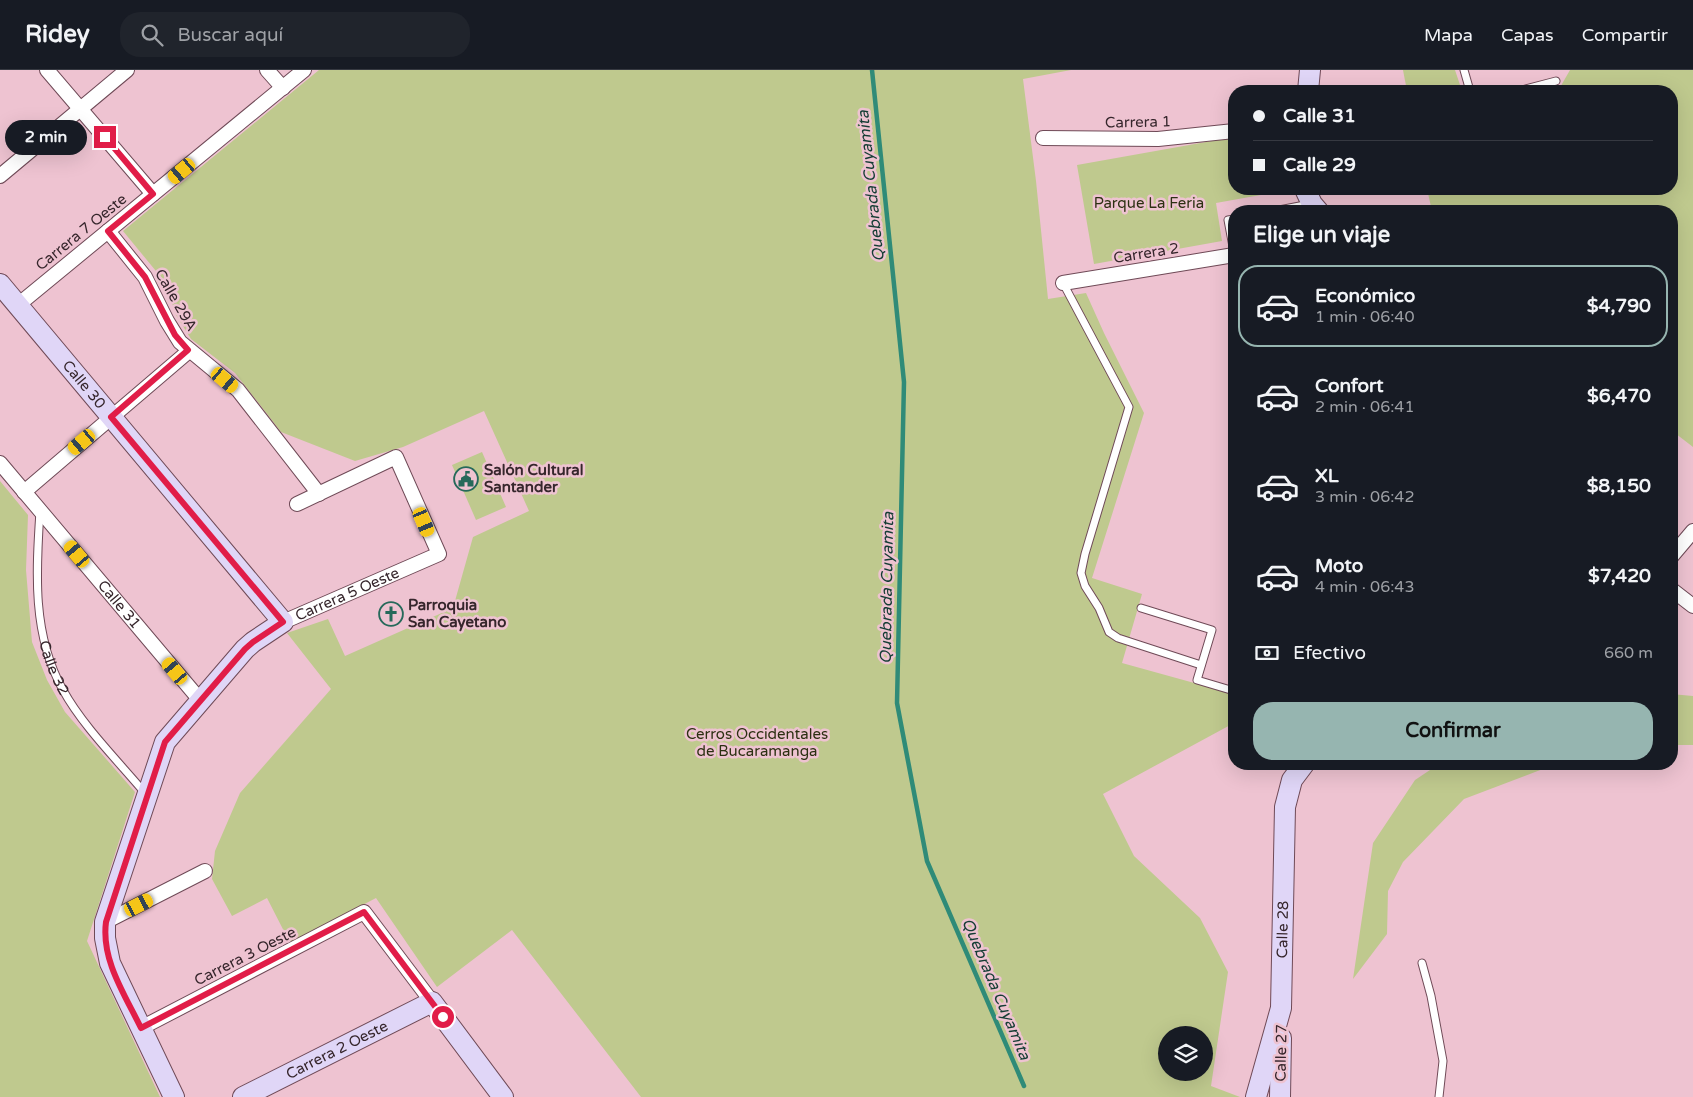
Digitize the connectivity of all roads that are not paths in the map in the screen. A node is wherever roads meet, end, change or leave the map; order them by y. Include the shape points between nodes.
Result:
1 (48, 70) edge
2 (127, 70) edge
3 (267, 70) edge
4 (304, 70) edge
5 (1310, 70) edge
6 (1464, 70) edge
7 (1556, 81) dead end
8 (1309, 85) edge
9 (1468, 85) edge
10 (1541, 85) edge
11 (283, 88) junction
12 (80, 109) junction
13 (1228, 132) edge
14 (1043, 138) dead end
15 (0, 176) edge
16 (153, 194) junction
17 (1312, 201) edge
18 (1297, 205) edge
19 (108, 231) junction
20 (1228, 255) edge
21 (1063, 283) joint
22 (0, 284) edge
23 (18, 305) junction
24 (188, 350) junction
25 (111, 417) junction
26 (0, 463) edge
27 (24, 492) junction
28 (320, 494) junction
29 (296, 504) dead end
30 (40, 510) junction
31 (1693, 531) edge
32 (1678, 549) edge
33 (1678, 594) edge
34 (1693, 606) edge
35 (1140, 608) dead end
36 (283, 622) junction
37 (1201, 665) junction
38 (1228, 689) edge
39 (200, 700) junction
40 (1300, 770) edge
41 (147, 795) junction
42 (205, 871) dead end
43 (106, 922) junction
44 (1422, 963) dead end
45 (432, 1002) junction
46 (1281, 1008) junction
47 (141, 1028) junction
48 (497, 1096) edge
49 (174, 1097) edge
50 (243, 1097) edge
51 (1256, 1097) edge
52 (1280, 1097) edge
53 (1439, 1097) edge

1 - 12 street
2 - 12 street
3 - 11 street
4 - 11 street, Carrera 7 Oeste
5 - 8 street
6 - 9 lane
7 - 10 lane
11 - 16 street, Carrera 7 Oeste
12 - 15 street
12 - 16 street
13 - 14 street, Carrera 1 via 1158,139
16 - 19 street, Carrera 7 Oeste
17 - 18 lane
19 - 23 street, Carrera 7 Oeste
19 - 24 street, Calle 29A via 145,277 175,335
20 - 21 street, Carrera 2
21 - 37 lane via 1130,407 1085,554 1081,572 1085,586 1109,632 1118,638
22 - 23 street, Calle 30
23 - 25 street, Calle 30
24 - 25 street
24 - 28 street, Calle 29A via 238,390
25 - 27 street
25 - 36 street, Calle 30
26 - 27 street, Calle 31
27 - 30 street, Calle 31
28 - 29 street
28 - 36 street, Carrera 5 Oeste via 396,457 439,554
30 - 39 street, Calle 31
30 - 41 lane, Calle 32 via 37,598 47,654 63,690 78,712
31 - 32 street
33 - 34 street
35 - 37 lane via 1212,630
36 - 39 street, Carrera 5 Oeste via 245,649
37 - 38 lane via 1196,680
39 - 41 street, Carrera 5 Oeste via 165,742
40 - 46 street, Calle 28 via 1292,780 1285,806
41 - 43 street, Carrera 5 Oeste
42 - 43 street
43 - 47 street via 105,938 110,963
44 - 53 lane via 1443,1061
45 - 47 street, Carrera 3 Oeste via 364,912
45 - 48 street
45 - 50 street, Carrera 2 Oeste
46 - 51 street, Calle 28
46 - 52 street, Calle 27
47 - 49 street

